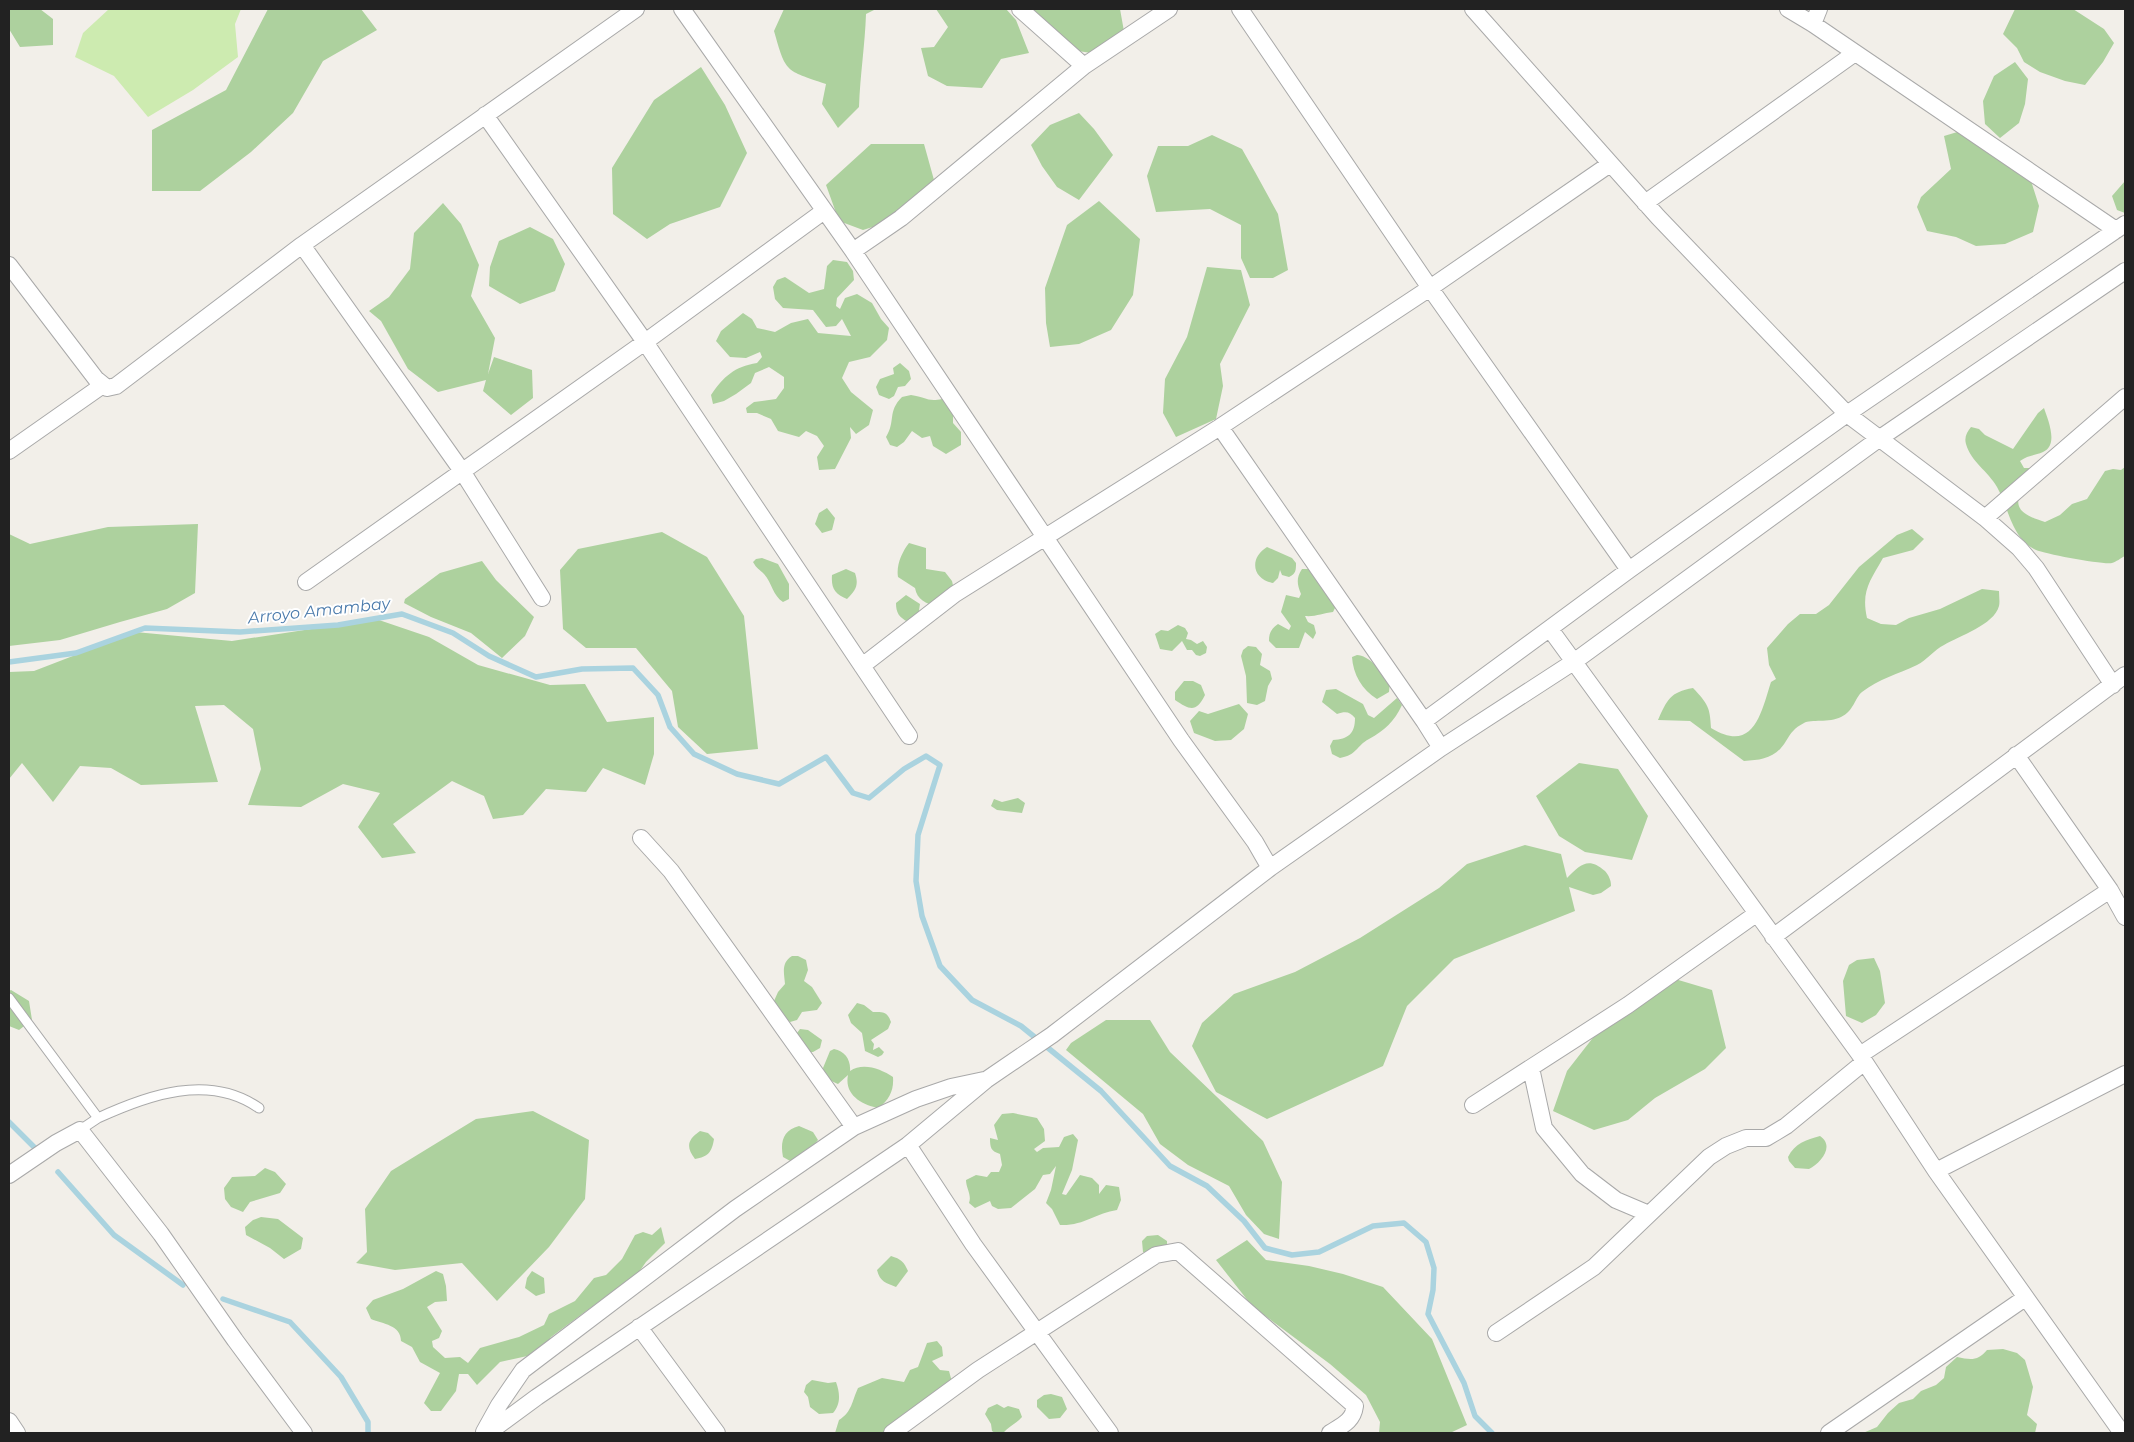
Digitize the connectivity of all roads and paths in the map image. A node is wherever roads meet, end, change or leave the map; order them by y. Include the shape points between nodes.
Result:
1 (682, 9) edge
2 (1020, 9) edge
3 (1169, 9) edge
4 (1240, 9) edge
5 (1473, 9) edge
6 (1788, 9) edge
7 (631, 10) edge
8 (1816, 16) edge
9 (1855, 53) junction
10 (1084, 66) junction
11 (485, 115) junction
12 (1610, 164) junction
13 (1645, 203) junction
14 (824, 211) junction
15 (2121, 227) edge
16 (302, 245) junction
17 (853, 251) junction
18 (9, 265) edge
19 (2125, 271) edge
20 (1430, 288) junction
21 (645, 342) junction
22 (103, 385) junction
23 (2125, 397) edge
24 (1847, 414) junction
25 (1220, 427) junction
26 (1880, 438) junction
27 (9, 451) edge
28 (462, 471) junction
29 (1985, 518) junction
30 (1044, 538) junction
31 (1629, 570) junction
32 (306, 582) dead end
33 (542, 598) dead end
34 (1550, 629) junction
35 (1575, 661) junction
36 (862, 666) junction
37 (2119, 680) edge
38 (1424, 720) junction
39 (909, 736) dead end
40 (1441, 748) junction
41 (2016, 755) junction
42 (641, 838) dead end
43 (1270, 868) junction
44 (2110, 890) junction
45 (1756, 914) junction
46 (2125, 917) edge
47 (1773, 937) junction
48 (9, 998) edge
49 (1861, 1059) junction
50 (1531, 1068) junction
51 (2125, 1074) edge
52 (986, 1080) junction
53 (1473, 1105) dead end
54 (259, 1108) dead end
55 (98, 1118) junction
56 (854, 1128) junction
57 (80, 1130) junction
58 (908, 1145) junction
59 (1936, 1171) junction
60 (9, 1175) edge
61 (1649, 1214) junction
62 (2025, 1298) junction
63 (639, 1327) junction
64 (1038, 1331) junction
65 (1496, 1333) dead end
66 (9, 1421) edge
67 (17, 1433) edge
68 (304, 1433) edge
69 (483, 1433) edge
70 (488, 1433) edge
71 (717, 1433) edge
72 (892, 1433) edge
73 (1110, 1433) edge
74 (1330, 1433) edge
75 (1829, 1433) edge
76 (2122, 1433) edge

1 - 14 street
2 - 10 street
3 - 10 street
4 - 20 street
5 - 12 street
6 - 8 street
7 - 11 street
8 - 9 street
9 - 13 street
9 - 15 street
10 - 17 street via 901,218
11 - 16 street
11 - 21 street
12 - 13 street
12 - 20 street
13 - 24 street
14 - 17 street
14 - 21 street
15 - 24 street
16 - 22 street via 116,386 107,388
16 - 28 street
17 - 30 street
18 - 22 street
19 - 26 street
20 - 25 street
20 - 31 street
21 - 28 street
21 - 36 street
22 - 27 street
23 - 29 street
24 - 26 street
24 - 31 street
25 - 30 street
25 - 38 street
26 - 29 street
26 - 35 street
28 - 32 street
28 - 33 street
29 - 37 street via 2036,568
30 - 36 street via 955,594
30 - 43 street
31 - 34 street
34 - 35 street
34 - 38 street
35 - 40 street
35 - 45 street
36 - 39 street
37 - 41 street
38 - 40 street
40 - 43 street
41 - 44 street
41 - 47 street
42 - 56 street via 671,872
43 - 52 street via 1031,1051
44 - 46 street
44 - 49 street
45 - 47 street
45 - 50 street via 1628,1005
47 - 49 street
48 - 55 lane
49 - 59 street
49 - 61 street via 1786,1126 1766,1138 1746,1138 1726,1146
50 - 53 street
50 - 61 street via 1544,1128 1582,1174 1616,1200
51 - 59 street
52 - 56 street via 916,1099
52 - 58 street
54 - 55 lane via 221,1092 196,1088 134,1103
55 - 57 lane
56 - 69 street via 735,1209 523,1370
57 - 60 street
57 - 68 street via 162,1234
58 - 63 street
58 - 64 street via 973,1244
59 - 62 street
61 - 65 street via 1594,1267
62 - 75 street
62 - 76 street
63 - 70 street via 536,1396
63 - 71 street
64 - 72 street
64 - 73 street
64 - 74 street via 1156,1255 1178,1251 1355,1406 1354,1415 1348,1422
66 - 67 street

